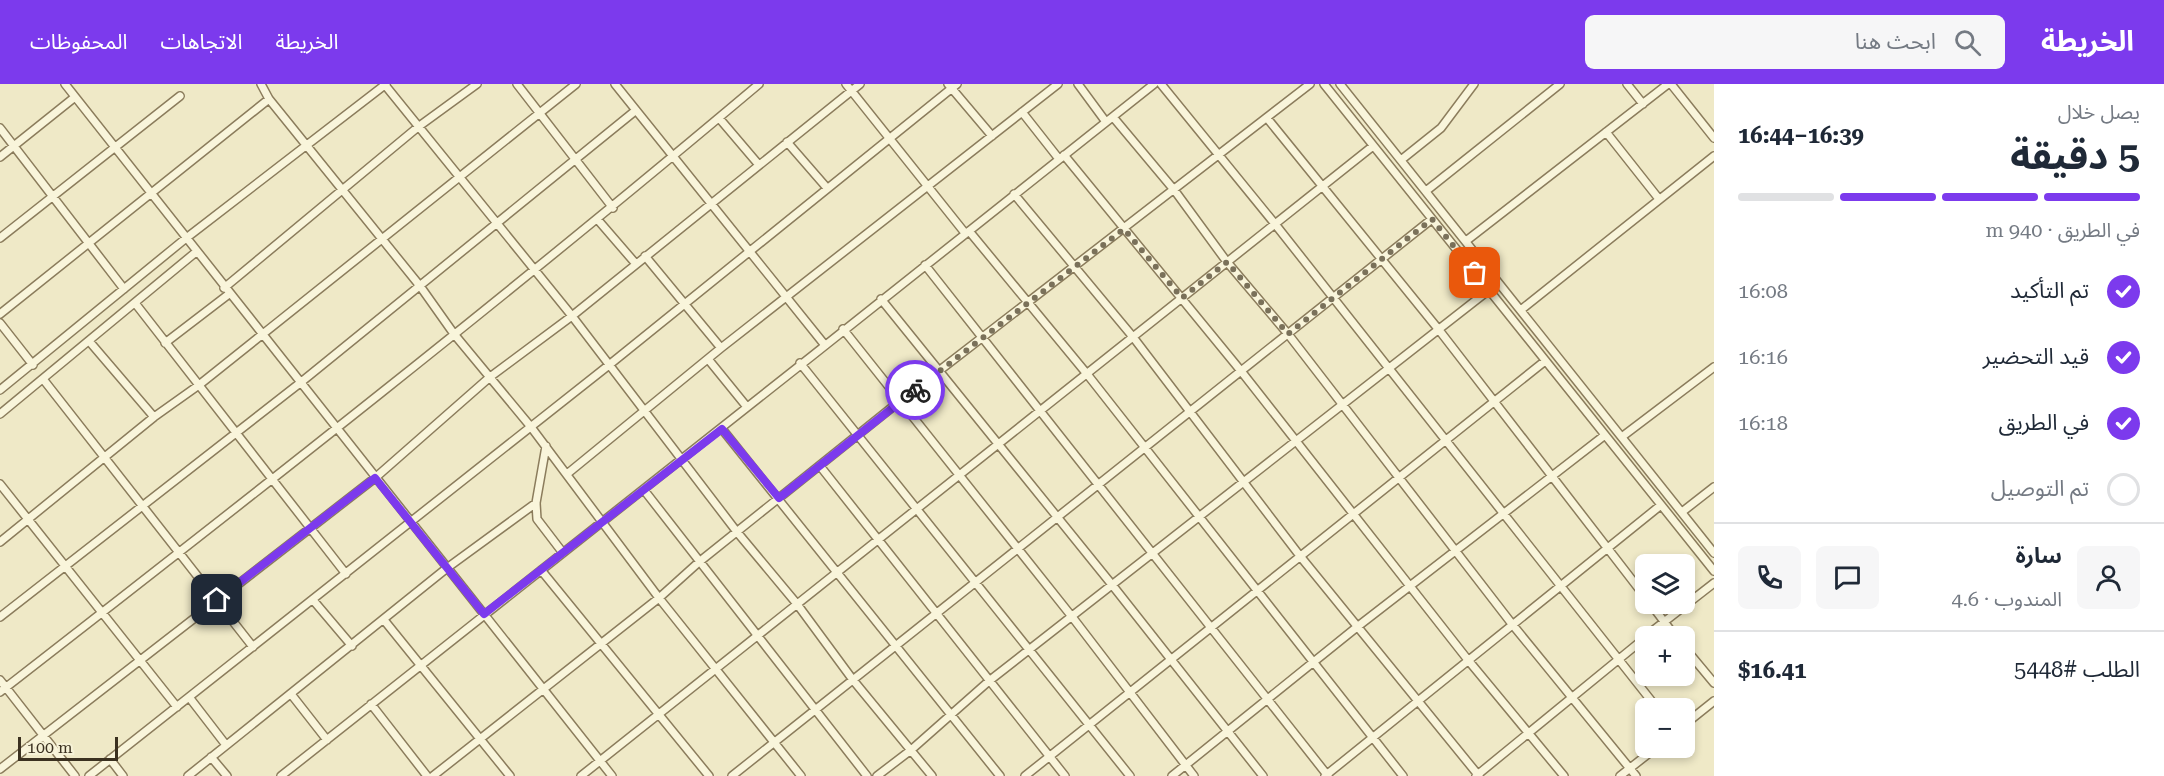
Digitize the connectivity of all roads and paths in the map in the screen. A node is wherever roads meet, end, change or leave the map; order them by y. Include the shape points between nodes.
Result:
1 (65, 84) edge
2 (261, 84) edge
3 (386, 84) edge
4 (477, 84) edge
5 (517, 84) edge
6 (576, 84) edge
7 (615, 84) edge
8 (759, 84) edge
9 (846, 84) edge
10 (860, 84) edge
11 (1058, 84) edge
12 (1078, 84) edge
13 (1154, 84) edge
14 (1161, 84) edge
15 (1310, 84) edge
16 (1323, 84) edge
17 (1340, 84) edge
18 (1474, 84) edge
19 (1560, 84) edge
20 (1627, 84) edge
21 (1669, 84) edge
22 (952, 85) edge
23 (852, 91) junction
24 (180, 96) dead end
25 (75, 97) junction
26 (269, 99) junction
27 (1643, 104) junction
28 (635, 111) junction
29 (1022, 112) junction
30 (540, 114) junction
31 (1113, 117) junction
32 (719, 118) junction
33 (1267, 118) junction
34 (1106, 122) junction
35 (418, 127) junction
36 (0, 128) edge
37 (1606, 132) junction
38 (992, 136) junction
39 (889, 138) junction
40 (1714, 138) edge
41 (788, 142) junction
42 (14, 146) junction
43 (114, 146) junction
44 (1373, 146) junction
45 (308, 147) junction
46 (1219, 156) junction
47 (1714, 156) edge
48 (0, 157) edge
49 (1062, 157) junction
50 (672, 158) junction
51 (1401, 160) junction
52 (576, 161) junction
53 (759, 165) junction
54 (459, 177) junction
55 (928, 186) junction
56 (1323, 186) junction
57 (827, 188) junction
58 (1426, 190) junction
59 (344, 191) junction
60 (1175, 191) junction
61 (1014, 194) junction
62 (151, 195) junction
63 (51, 196) junction
64 (1659, 199) junction
65 (711, 204) junction
66 (613, 208) junction
67 (1432, 219) junction
68 (598, 220) junction
69 (1275, 224) junction
70 (498, 225) junction
71 (1124, 229) junction
72 (967, 232) junction
73 (0, 238) edge
74 (382, 238) junction
75 (185, 239) junction
76 (1466, 241) junction
77 (89, 244) junction
78 (749, 251) junction
79 (196, 252) junction
80 (645, 256) junction
81 (1381, 260) junction
82 (1227, 262) junction
83 (636, 264) junction
84 (925, 265) junction
85 (1076, 267) junction
86 (535, 270) junction
87 (420, 286) junction
88 (124, 289) junction
89 (1489, 290) junction
90 (226, 291) junction
91 (787, 297) junction
92 (1334, 297) junction
93 (1182, 298) junction
94 (881, 299) junction
95 (135, 303) junction
96 (1029, 303) junction
97 (685, 304) junction
98 (1521, 309) junction
99 (0, 314) edge
100 (572, 316) junction
101 (0, 323) edge
102 (843, 329) junction
103 (1439, 330) junction
104 (454, 334) junction
105 (1288, 334) junction
106 (262, 335) junction
107 (1133, 337) junction
108 (983, 338) junction
109 (88, 341) junction
110 (165, 343) junction
111 (824, 344) junction
112 (722, 348) junction
113 (708, 359) junction
114 (1545, 361) junction
115 (800, 363) junction
116 (33, 364) junction
117 (609, 365) junction
118 (1714, 367) edge
119 (1390, 369) junction
120 (940, 371) junction
121 (1241, 371) junction
122 (1087, 374) junction
123 (490, 377) junction
124 (43, 379) junction
125 (300, 383) junction
126 (199, 385) junction
127 (0, 390) edge
128 (900, 401) junction
129 (1493, 402) junction
130 (1342, 405) junction
131 (747, 407) junction
132 (644, 411) junction
133 (1041, 411) junction
134 (1190, 412) junction
135 (0, 414) edge
136 (154, 417) junction
137 (531, 427) junction
138 (722, 429) junction
139 (337, 430) junction
140 (236, 433) junction
141 (1605, 435) junction
142 (858, 436) junction
143 (1623, 436) junction
144 (1445, 440) junction
145 (1295, 442) junction
146 (999, 443) junction
147 (546, 446) junction
148 (1144, 448) junction
149 (106, 459) junction
150 (682, 461) junction
151 (820, 466) junction
152 (567, 474) junction
153 (958, 476) junction
154 (1553, 477) junction
155 (375, 478) junction
156 (1398, 478) junction
157 (273, 480) junction
158 (1245, 482) junction
159 (0, 484) edge
160 (1098, 485) junction
161 (1714, 487) edge
162 (644, 490) junction
163 (779, 498) junction
164 (536, 503) junction
165 (1661, 505) junction
166 (143, 506) junction
167 (918, 508) junction
168 (1682, 512) junction
169 (1353, 514) junction
170 (1504, 515) junction
171 (1058, 517) junction
172 (1201, 518) junction
173 (28, 520) junction
174 (603, 522) junction
175 (411, 523) junction
176 (310, 528) junction
177 (736, 531) junction
178 (877, 541) junction
179 (0, 542) edge
180 (1608, 548) junction
181 (1017, 549) junction
182 (1457, 550) junction
183 (180, 553) junction
184 (563, 553) junction
185 (1714, 553) edge
186 (1154, 554) junction
187 (1300, 556) junction
188 (699, 562) junction
189 (65, 566) junction
190 (447, 568) junction
191 (541, 570) junction
192 (1714, 571) edge
193 (837, 573) junction
194 (346, 574) junction
195 (976, 582) junction
196 (1635, 583) edge
197 (1714, 584) edge
198 (1560, 585) junction
199 (1113, 586) junction
200 (1410, 587) junction
201 (1258, 590) junction
202 (659, 598) junction
203 (217, 600) junction
204 (313, 600) junction
205 (797, 604) junction
206 (102, 613) junction
207 (484, 614) junction
208 (935, 614) junction
209 (1658, 614) edge
210 (0, 617) edge
211 (1073, 618) junction
212 (384, 620) junction
213 (1664, 622) junction
214 (1512, 624) junction
215 (1659, 626) edge
216 (1667, 626) edge
217 (1211, 627) junction
218 (1357, 627) junction
219 (756, 637) junction
220 (600, 645) junction
221 (1635, 645) edge
222 (352, 646) junction
223 (895, 646) junction
224 (254, 647) junction
225 (1031, 650) junction
226 (1619, 658) junction
227 (1171, 659) junction
228 (140, 660) junction
229 (1468, 660) junction
230 (1695, 660) edge
231 (1314, 662) junction
232 (421, 665) junction
233 (716, 669) junction
234 (0, 680) edge
235 (853, 680) junction
236 (989, 681) junction
237 (1714, 683) edge
238 (543, 689) junction
239 (3, 690) edge
240 (1129, 693) junction
241 (291, 694) junction
242 (1572, 697) junction
243 (189, 698) junction
244 (1650, 698) edge
245 (1266, 700) junction
246 (1714, 701) edge
247 (1417, 702) junction
248 (371, 704) junction
249 (177, 707) junction
250 (814, 711) junction
251 (658, 714) junction
252 (951, 716) junction
253 (1695, 716) edge
254 (1089, 724) junction
255 (1227, 732) junction
256 (1528, 733) junction
257 (43, 735) junction
258 (1372, 738) junction
259 (480, 739) junction
260 (327, 740) junction
261 (774, 743) junction
262 (226, 745) junction
263 (911, 750) junction
264 (1050, 756) junction
265 (211, 757) junction
266 (1643, 758) edge
267 (110, 759) junction
268 (600, 761) junction
269 (1185, 765) junction
270 (1630, 768) junction
271 (0, 769) edge
272 (286, 775) edge
273 (1326, 775) edge
274 (1477, 775) edge
275 (75, 776) edge
276 (89, 776) edge
277 (123, 776) edge
278 (188, 776) edge
279 (227, 776) edge
280 (427, 776) edge
281 (433, 776) edge
282 (510, 776) edge
283 (581, 776) edge
284 (612, 776) edge
285 (709, 776) edge
286 (732, 776) edge
287 (801, 776) edge
288 (867, 776) edge
289 (877, 776) edge
290 (932, 776) edge
291 (1000, 776) edge
292 (1025, 776) edge
293 (1065, 776) edge
294 (1130, 776) edge
295 (1172, 776) edge
296 (1194, 776) edge
297 (1263, 776) edge
298 (1403, 776) edge
299 (1564, 776) edge
300 (1620, 776) edge
301 (1636, 776) edge

1 - 25 street
2 - 26 street
3 - 35 street
3 - 45 street
4 - 35 street
5 - 30 street
6 - 30 street
7 - 28 street
8 - 32 street
9 - 23 street
10 - 23 street
11 - 29 street
12 - 34 street
13 - 31 street
14 - 46 street
15 - 33 street
16 - 44 street
17 - 51 street
18 - 51 street via 1441,128
19 - 58 street
20 - 27 street
21 - 27 street
21 - 40 street
22 - 38 street
22 - 39 street
23 - 39 street
23 - 41 street
24 - 43 street
25 - 42 street
25 - 43 street
26 - 45 street
26 - 62 street
27 - 37 street
28 - 50 street
28 - 52 street
29 - 38 street
29 - 49 street
30 - 52 street
30 - 54 street
31 - 34 street
31 - 60 street
32 - 50 street
32 - 53 street
33 - 46 street
33 - 56 street
34 - 49 street
35 - 54 street
35 - 59 street
36 - 42 street
37 - 64 street
37 - 76 street
38 - 55 street
39 - 55 street
39 - 57 street
41 - 53 street
41 - 57 street
42 - 48 street
42 - 63 street
43 - 62 street
43 - 63 street
44 - 56 street
44 - 67 street
45 - 59 street
45 - 75 street
46 - 60 street
46 - 69 street
47 - 64 street
49 - 61 street
49 - 71 street
50 - 65 street
50 - 66 street
51 - 58 street
52 - 66 street
52 - 70 street
53 - 65 street
54 - 70 street
54 - 74 street
55 - 72 street
55 - 91 street
56 - 69 street
56 - 81 street
57 - 78 street
58 - 76 street
59 - 74 street
59 - 90 street
60 - 71 street
60 - 82 street
61 - 72 street
61 - 85 street
62 - 75 street
62 - 77 street
63 - 73 street
63 - 77 street
64 - 98 street
65 - 78 street
65 - 80 street
66 - 68 street
67 - 81 street
67 - 89 street
68 - 83 street
68 - 86 street
69 - 82 street
69 - 92 street
70 - 86 street
70 - 87 street
71 - 85 street
71 - 93 street
72 - 84 street
72 - 96 street
74 - 87 street
74 - 106 street
75 - 79 street
75 - 88 street
76 - 98 street
77 - 88 street
77 - 99 street
78 - 91 street
78 - 97 street
79 - 90 street
79 - 95 street
80 - 83 street
80 - 97 street
81 - 92 street
81 - 103 street
82 - 93 street
82 - 105 street
83 - 100 street
84 - 94 street
84 - 108 street
85 - 96 street
85 - 107 street
86 - 100 street
86 - 104 street
87 - 104 street
87 - 125 street
88 - 116 street
89 - 103 street
89 - 114 street
90 - 106 street
90 - 110 street
91 - 111 street
91 - 112 street
92 - 105 street
92 - 119 street
93 - 107 street
93 - 121 street
94 - 102 street
94 - 120 street
95 - 109 street
95 - 110 street
96 - 108 street
96 - 122 street
97 - 112 street
97 - 117 street
98 - 143 street
100 - 117 street
100 - 123 street
101 - 116 street
102 - 111 street
102 - 128 street
103 - 119 street
103 - 129 street
104 - 123 street
104 - 139 street
105 - 121 street
105 - 130 street
106 - 125 street
106 - 126 street
107 - 122 street
107 - 134 street
108 - 120 street
108 - 133 street
109 - 124 street
109 - 136 street
110 - 126 street
111 - 115 street
112 - 113 street
113 - 131 street
113 - 132 street
114 - 129 street
114 - 141 street
115 - 131 street
115 - 142 street
116 - 127 street
117 - 132 street
117 - 137 street
118 - 143 street
119 - 130 street
119 - 144 street
120 - 128 street
120 - 146 street
121 - 134 street
121 - 145 street
122 - 133 street
122 - 148 street
123 - 137 street
123 - 155 street
124 - 135 street
124 - 149 street
125 - 139 street
125 - 140 street
126 - 136 street
126 - 140 street
128 - 142 street
128 - 153 street
129 - 144 street
129 - 154 street
130 - 145 street
130 - 156 street
131 - 138 street
132 - 150 street
132 - 152 street
133 - 146 street
133 - 160 street
134 - 148 street
134 - 158 street
136 - 149 street
137 - 147 street
137 - 175 street
138 - 150 street
138 - 163 street
139 - 155 street
139 - 157 street
140 - 157 street
140 - 166 street
141 - 154 street
141 - 165 street
142 - 151 street
142 - 167 street
143 - 168 street
144 - 156 street
144 - 170 street
145 - 158 street
145 - 169 street
146 - 153 street
146 - 171 street
147 - 152 street
147 - 164 street
148 - 160 street
148 - 172 street
149 - 166 street
149 - 173 street
150 - 162 street
150 - 177 street
151 - 163 street
151 - 178 street
152 - 174 street
153 - 167 street
153 - 181 street
154 - 170 street
154 - 180 street
155 - 175 street
155 - 176 street
156 - 169 street
156 - 182 street
157 - 176 street
157 - 183 street
158 - 172 street
158 - 187 street
159 - 173 street
160 - 171 street
160 - 186 street
161 - 168 street
162 - 174 street
162 - 188 street
163 - 177 street
163 - 193 street
164 - 184 street via 537,519
164 - 190 street
165 - 180 street
165 - 192 street
166 - 183 street
166 - 189 street
167 - 178 street
167 - 195 street
168 - 185 street
169 - 187 street
169 - 200 street
170 - 182 street
170 - 198 street
171 - 181 street
171 - 199 street
172 - 186 street
172 - 201 street
173 - 179 street
173 - 189 street
174 - 184 street
174 - 202 street
175 - 190 street
175 - 194 street
176 - 194 street
176 - 203 street
177 - 188 street
177 - 205 street
178 - 193 street
178 - 208 street
180 - 196 street
180 - 198 street
181 - 195 street
181 - 211 street
182 - 200 street
182 - 214 street
183 - 203 street
183 - 206 street
184 - 191 street
186 - 199 street
186 - 217 street
187 - 201 street
187 - 218 street
188 - 202 street
188 - 219 street
189 - 206 street
189 - 210 street
190 - 207 street
190 - 212 street
191 - 207 street
191 - 220 street
193 - 205 street
193 - 223 street
194 - 204 street
195 - 208 street
195 - 225 street
197 - 213 street
198 - 214 street
198 - 226 street
199 - 211 street
199 - 227 street
200 - 218 street
200 - 229 street
201 - 217 street
201 - 231 street
202 - 220 street
202 - 233 street
203 - 224 street
203 - 228 street
204 - 222 street
204 - 224 street
205 - 219 street
205 - 235 street
206 - 228 street
206 - 239 street
207 - 232 street
207 - 238 street
208 - 223 street
208 - 236 street
209 - 213 street
211 - 225 street
211 - 240 street
212 - 222 street
212 - 232 street
213 - 215 street
213 - 216 street
214 - 229 street
214 - 242 street
217 - 227 street
217 - 245 street
218 - 231 street
218 - 247 street
219 - 233 street
219 - 250 street
220 - 238 street
220 - 251 street
221 - 226 street
222 - 241 street
223 - 235 street
223 - 252 street
224 - 243 street
225 - 236 street
225 - 254 street
226 - 242 street
226 - 244 street
227 - 240 street
227 - 255 street
228 - 249 street
228 - 257 street
229 - 247 street
229 - 256 street
230 - 237 street
231 - 245 street
231 - 258 street
232 - 248 street
232 - 259 street
233 - 251 street
233 - 261 street
234 - 239 street
235 - 250 street
235 - 263 street
236 - 252 street
236 - 264 street
238 - 259 street
238 - 268 street
239 - 257 street
240 - 254 street
240 - 269 street
241 - 260 street
241 - 262 street
242 - 256 street
242 - 270 street
243 - 249 street
243 - 262 street
245 - 255 street
245 - 273 street
246 - 253 street
247 - 258 street
247 - 274 street
248 - 260 street
248 - 280 street
249 - 267 street
250 - 261 street
250 - 288 street
251 - 268 street
251 - 285 street
252 - 263 street
252 - 291 street
254 - 264 street
254 - 294 street
255 - 269 street
255 - 297 street
256 - 274 street
256 - 299 street
257 - 271 street
257 - 275 street
258 - 273 street
258 - 298 street
259 - 281 street
259 - 282 street
260 - 272 street
261 - 286 street
261 - 287 street
262 - 265 street
263 - 289 street
263 - 290 street
264 - 292 street
264 - 293 street
265 - 278 street
265 - 279 street
266 - 270 street
267 - 276 street
267 - 277 street
268 - 283 street
268 - 284 street
269 - 295 street
269 - 296 street
270 - 300 street
270 - 301 street

